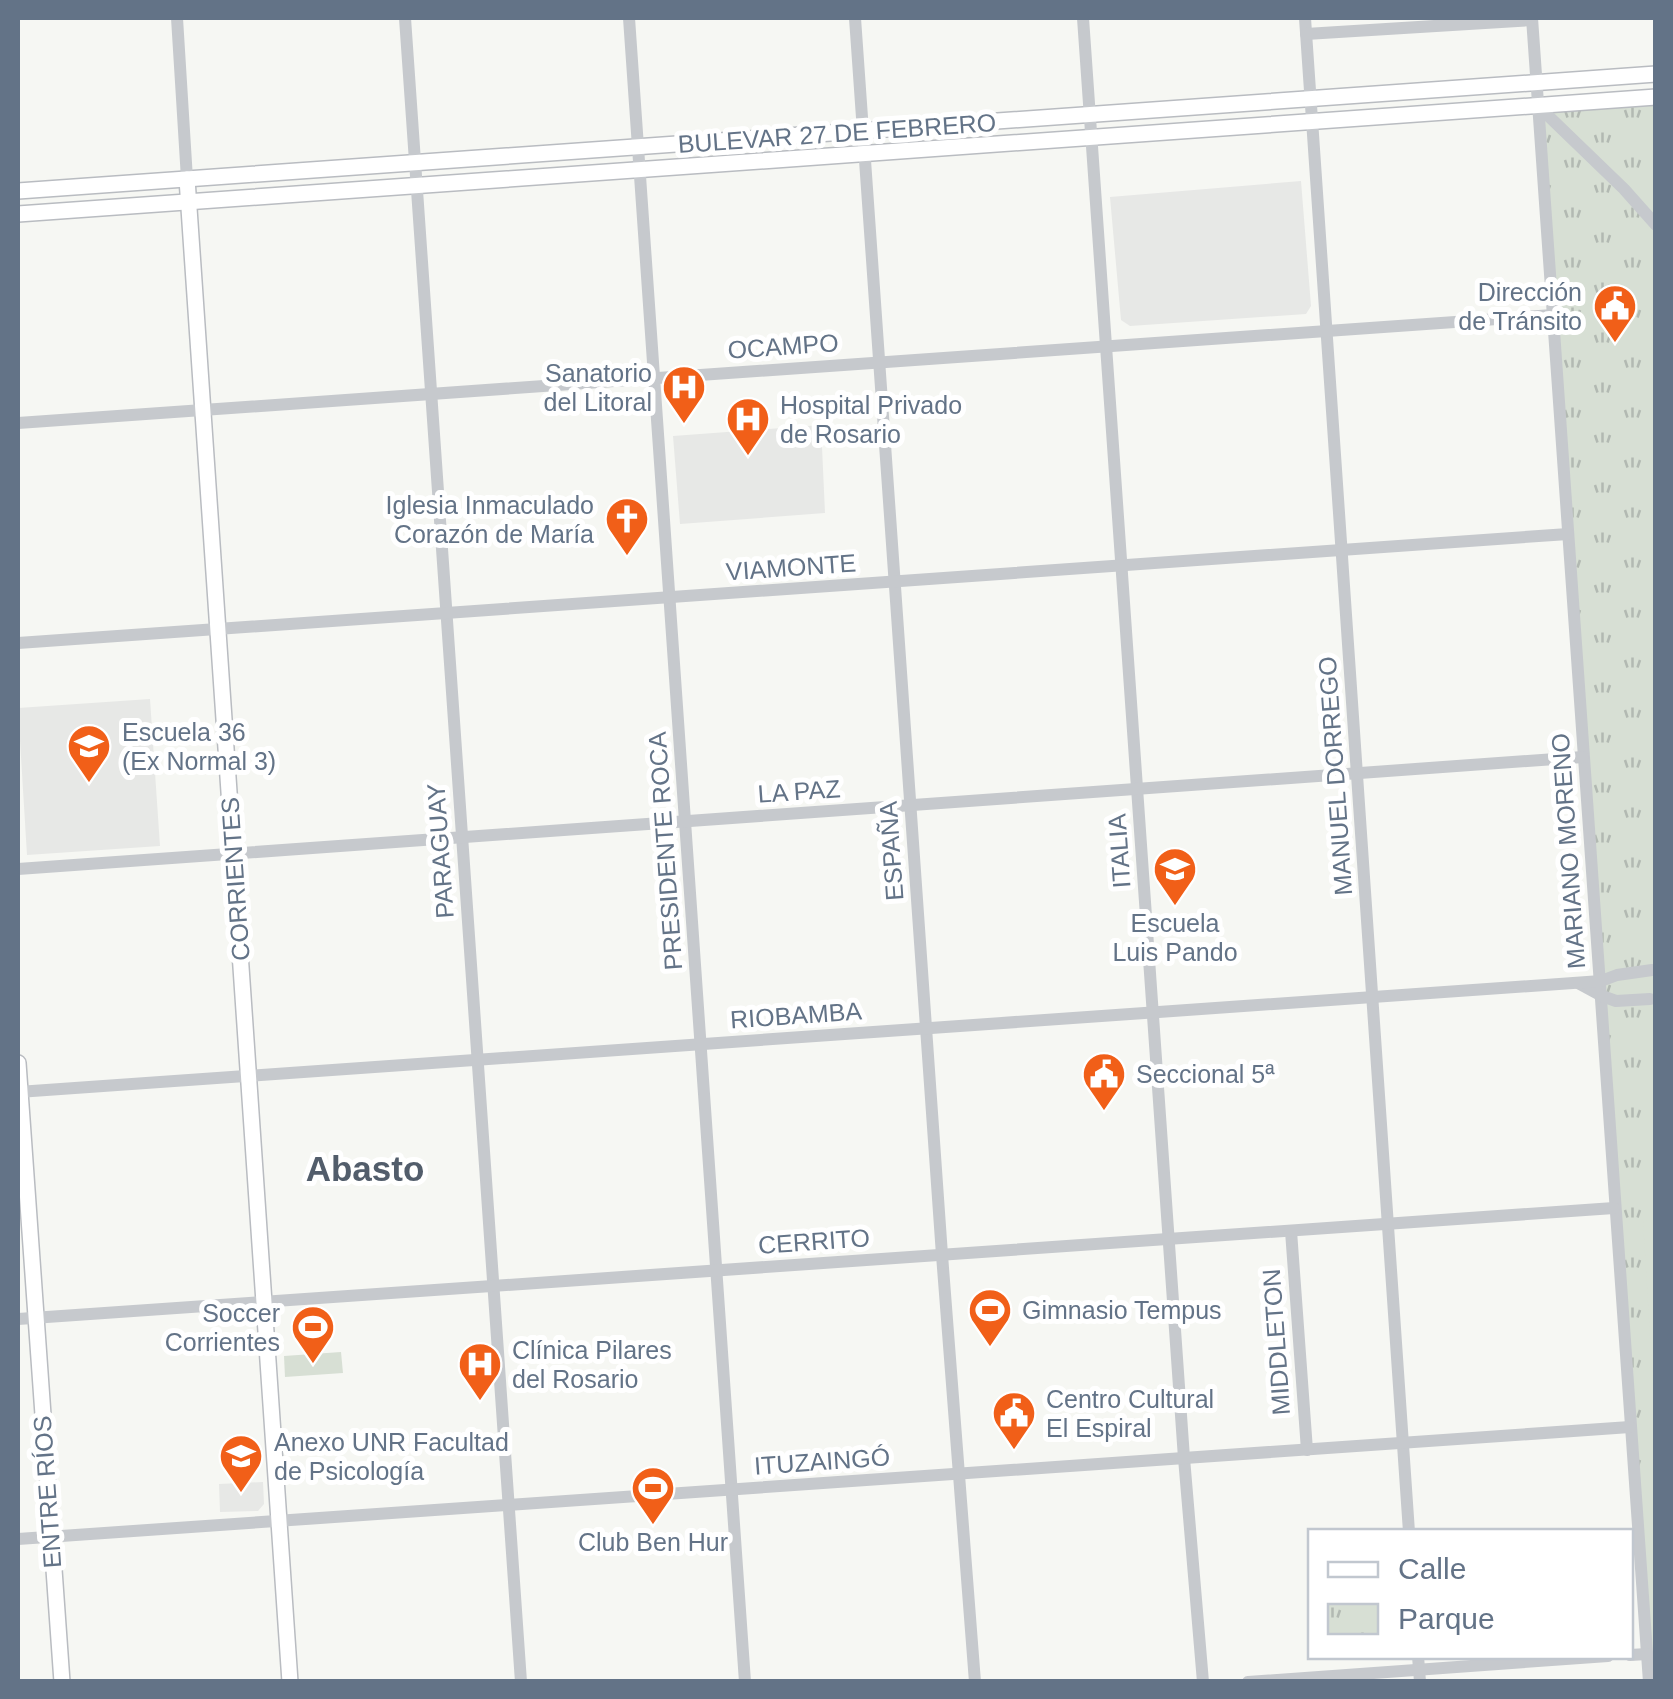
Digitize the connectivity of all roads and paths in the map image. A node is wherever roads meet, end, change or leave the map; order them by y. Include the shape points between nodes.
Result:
1 (177, 18) edge
2 (404, 18) edge
3 (630, 18) edge
4 (855, 18) edge
5 (1083, 18) edge
6 (1305, 18) edge
7 (1532, 19) edge
8 (1306, 34) junction
9 (1656, 74) edge
10 (1536, 83) junction
11 (1656, 97) edge
12 (1311, 100) junction
13 (1536, 105) junction
14 (1090, 116) junction
15 (1312, 122) junction
16 (862, 132) junction
17 (1092, 138) junction
18 (638, 147) junction
19 (864, 154) junction
20 (414, 163) junction
21 (640, 170) junction
22 (187, 179) junction
23 (416, 185) junction
24 (18, 191) edge
25 (189, 202) junction
26 (18, 214) edge
27 (1656, 225) edge
28 (1552, 315) junction
29 (1327, 331) junction
30 (1106, 346) junction
31 (879, 362) junction
32 (654, 378) junction
33 (431, 394) junction
34 (202, 410) junction
35 (18, 423) edge
36 (1568, 534) junction
37 (1342, 550) junction
38 (1122, 566) junction
39 (895, 582) junction
40 (670, 598) junction
41 (446, 614) junction
42 (218, 631) junction
43 (18, 644) edge
44 (1583, 757) junction
45 (1357, 773) junction
46 (1137, 789) junction
47 (910, 805) junction
48 (685, 822) junction
49 (462, 838) junction
50 (234, 854) junction
51 (18, 869) edge
52 (1654, 968) edge
53 (1601, 981) junction
54 (1578, 983) junction
55 (1602, 996) junction
56 (1372, 997) junction
57 (1653, 1001) edge
58 (1153, 1012) junction
59 (926, 1028) junction
60 (701, 1044) junction
61 (477, 1060) junction
62 (18, 1062) edge
63 (248, 1076) junction
64 (18, 1092) edge
65 (1614, 1208) junction
66 (1388, 1224) junction
67 (1291, 1231) junction
68 (1169, 1240) junction
69 (942, 1255) junction
70 (716, 1271) junction
71 (493, 1286) junction
72 (264, 1302) junction
73 (35, 1318) junction
74 (18, 1319) edge
75 (1630, 1427) junction
76 (1403, 1442) junction
77 (1307, 1450) junction
78 (1184, 1458) junction
79 (958, 1474) junction
80 (732, 1490) junction
81 (508, 1504) junction
82 (279, 1522) junction
83 (1410, 1529) edge
84 (50, 1537) junction
85 (18, 1539) edge
86 (1647, 1654) junction
87 (1633, 1655) edge
88 (1564, 1659) edge
89 (1419, 1669) edge
90 (62, 1682) edge
91 (290, 1682) edge
92 (520, 1682) edge
93 (745, 1682) edge
94 (975, 1682) edge
95 (1203, 1682) edge
96 (1248, 1682) edge
97 (1649, 1682) edge

1 - 22 street, CORRIENTES
2 - 20 street, PARAGUAY
3 - 18 street, PRESIDENTE ROCA
4 - 16 street, ESPAÑA
5 - 14 street, ITALIA
6 - 8 street, MANUEL DORREGO
7 - 8 street
7 - 10 street, MARIANO MORENO
8 - 12 street, MANUEL DORREGO
9 - 10 main road, BULEVAR 27 DE FEBRERO
10 - 12 main road, BULEVAR 27 DE FEBRERO
10 - 13 street, MARIANO MORENO
11 - 13 main road, BULEVAR 27 DE FEBRERO
12 - 14 main road, BULEVAR 27 DE FEBRERO
12 - 15 street, MANUEL DORREGO
13 - 15 main road, BULEVAR 27 DE FEBRERO
13 - 27 street
13 - 28 street, MARIANO MORENO
14 - 16 main road, BULEVAR 27 DE FEBRERO
14 - 17 street, ITALIA
15 - 17 main road, BULEVAR 27 DE FEBRERO
15 - 29 street, MANUEL DORREGO
16 - 18 main road, BULEVAR 27 DE FEBRERO
16 - 19 street, ESPAÑA
17 - 19 main road, BULEVAR 27 DE FEBRERO
17 - 30 street, ITALIA
18 - 20 main road, BULEVAR 27 DE FEBRERO
18 - 21 street, PRESIDENTE ROCA
19 - 21 main road, BULEVAR 27 DE FEBRERO
19 - 31 street, ESPAÑA
20 - 22 main road, BULEVAR 27 DE FEBRERO
20 - 23 street, PARAGUAY
21 - 23 main road, BULEVAR 27 DE FEBRERO
21 - 32 street, PRESIDENTE ROCA
22 - 24 main road, BULEVAR 27 DE FEBRERO
22 - 25 main road, CORRIENTES
23 - 25 main road, BULEVAR 27 DE FEBRERO
23 - 33 street, PARAGUAY
25 - 26 main road, BULEVAR 27 DE FEBRERO
25 - 34 main road, CORRIENTES
28 - 29 street, OCAMPO
28 - 36 street, MARIANO MORENO
29 - 30 street, OCAMPO
29 - 37 street, MANUEL DORREGO
30 - 31 street, OCAMPO
30 - 38 street, ITALIA
31 - 32 street, OCAMPO
31 - 39 street, ESPAÑA
32 - 33 street, OCAMPO
32 - 40 street, PRESIDENTE ROCA
33 - 34 street, OCAMPO
33 - 41 street, PARAGUAY
34 - 35 street, OCAMPO
34 - 42 main road, CORRIENTES
36 - 37 street, VIAMONTE
36 - 44 street, MARIANO MORENO
37 - 38 street, VIAMONTE
37 - 45 street, MANUEL DORREGO
38 - 39 street, VIAMONTE
38 - 46 street, ITALIA
39 - 40 street, VIAMONTE
39 - 47 street, ESPAÑA
40 - 41 street, VIAMONTE
40 - 48 street, PRESIDENTE ROCA
41 - 42 street, VIAMONTE
41 - 49 street, PARAGUAY
42 - 43 street, VIAMONTE
42 - 50 main road, CORRIENTES
44 - 45 street, LA PAZ
44 - 53 street, MARIANO MORENO
45 - 46 street, LA PAZ
45 - 56 street, MANUEL DORREGO
46 - 47 street, LA PAZ
46 - 58 street, ITALIA
47 - 48 street, LA PAZ
47 - 59 street, ESPAÑA
48 - 49 street, LA PAZ
48 - 60 street, PRESIDENTE ROCA
49 - 50 street, LA PAZ
49 - 61 street, PARAGUAY
50 - 51 street, LA PAZ
50 - 63 main road, CORRIENTES
52 - 53 street, RIOBAMBA
52 - 57 street via 1644,984
53 - 54 street, RIOBAMBA
53 - 55 street, MARIANO MORENO
54 - 55 street
54 - 56 street, RIOBAMBA
55 - 57 street
55 - 65 street, MARIANO MORENO
56 - 58 street, RIOBAMBA
56 - 66 street, MANUEL DORREGO
58 - 59 street, RIOBAMBA
58 - 68 street, ITALIA
59 - 60 street, RIOBAMBA
59 - 69 street, ESPAÑA
60 - 61 street, RIOBAMBA
60 - 70 street, PRESIDENTE ROCA
61 - 63 street, RIOBAMBA
61 - 71 street, PARAGUAY
62 - 64 main road, ENTRE RÍOS
63 - 64 street, RIOBAMBA
63 - 72 main road, CORRIENTES
64 - 73 main road, ENTRE RÍOS
65 - 66 street, CERRITO
65 - 75 street, MARIANO MORENO
66 - 67 street, CERRITO
66 - 76 street, MANUEL DORREGO
67 - 68 street, CERRITO
67 - 77 street, MIDDLETON
68 - 69 street, CERRITO
68 - 78 street, ITALIA
69 - 70 street, CERRITO
69 - 79 street, ESPAÑA
70 - 71 street, CERRITO
70 - 80 street, PRESIDENTE ROCA
71 - 72 street, CERRITO
71 - 81 street, PARAGUAY
72 - 73 street, CERRITO
72 - 82 main road, CORRIENTES
73 - 74 street, CERRITO
73 - 84 main road, ENTRE RÍOS
75 - 76 street, ITUZAINGÓ
75 - 86 street, MARIANO MORENO
76 - 77 street, ITUZAINGÓ
76 - 83 street, MANUEL DORREGO
77 - 78 street, ITUZAINGÓ
78 - 79 street, ITUZAINGÓ
78 - 95 street, ITALIA
79 - 80 street, ITUZAINGÓ
79 - 94 street, ESPAÑA
80 - 81 street, ITUZAINGÓ
80 - 93 street, PRESIDENTE ROCA
81 - 82 street, ITUZAINGÓ
81 - 92 street, PARAGUAY
82 - 84 street, ITUZAINGÓ
82 - 91 main road, CORRIENTES
84 - 85 street, ITUZAINGÓ
84 - 90 main road, ENTRE RÍOS
86 - 87 street
86 - 97 street, MARIANO MORENO
88 - 89 street
89 - 96 street

